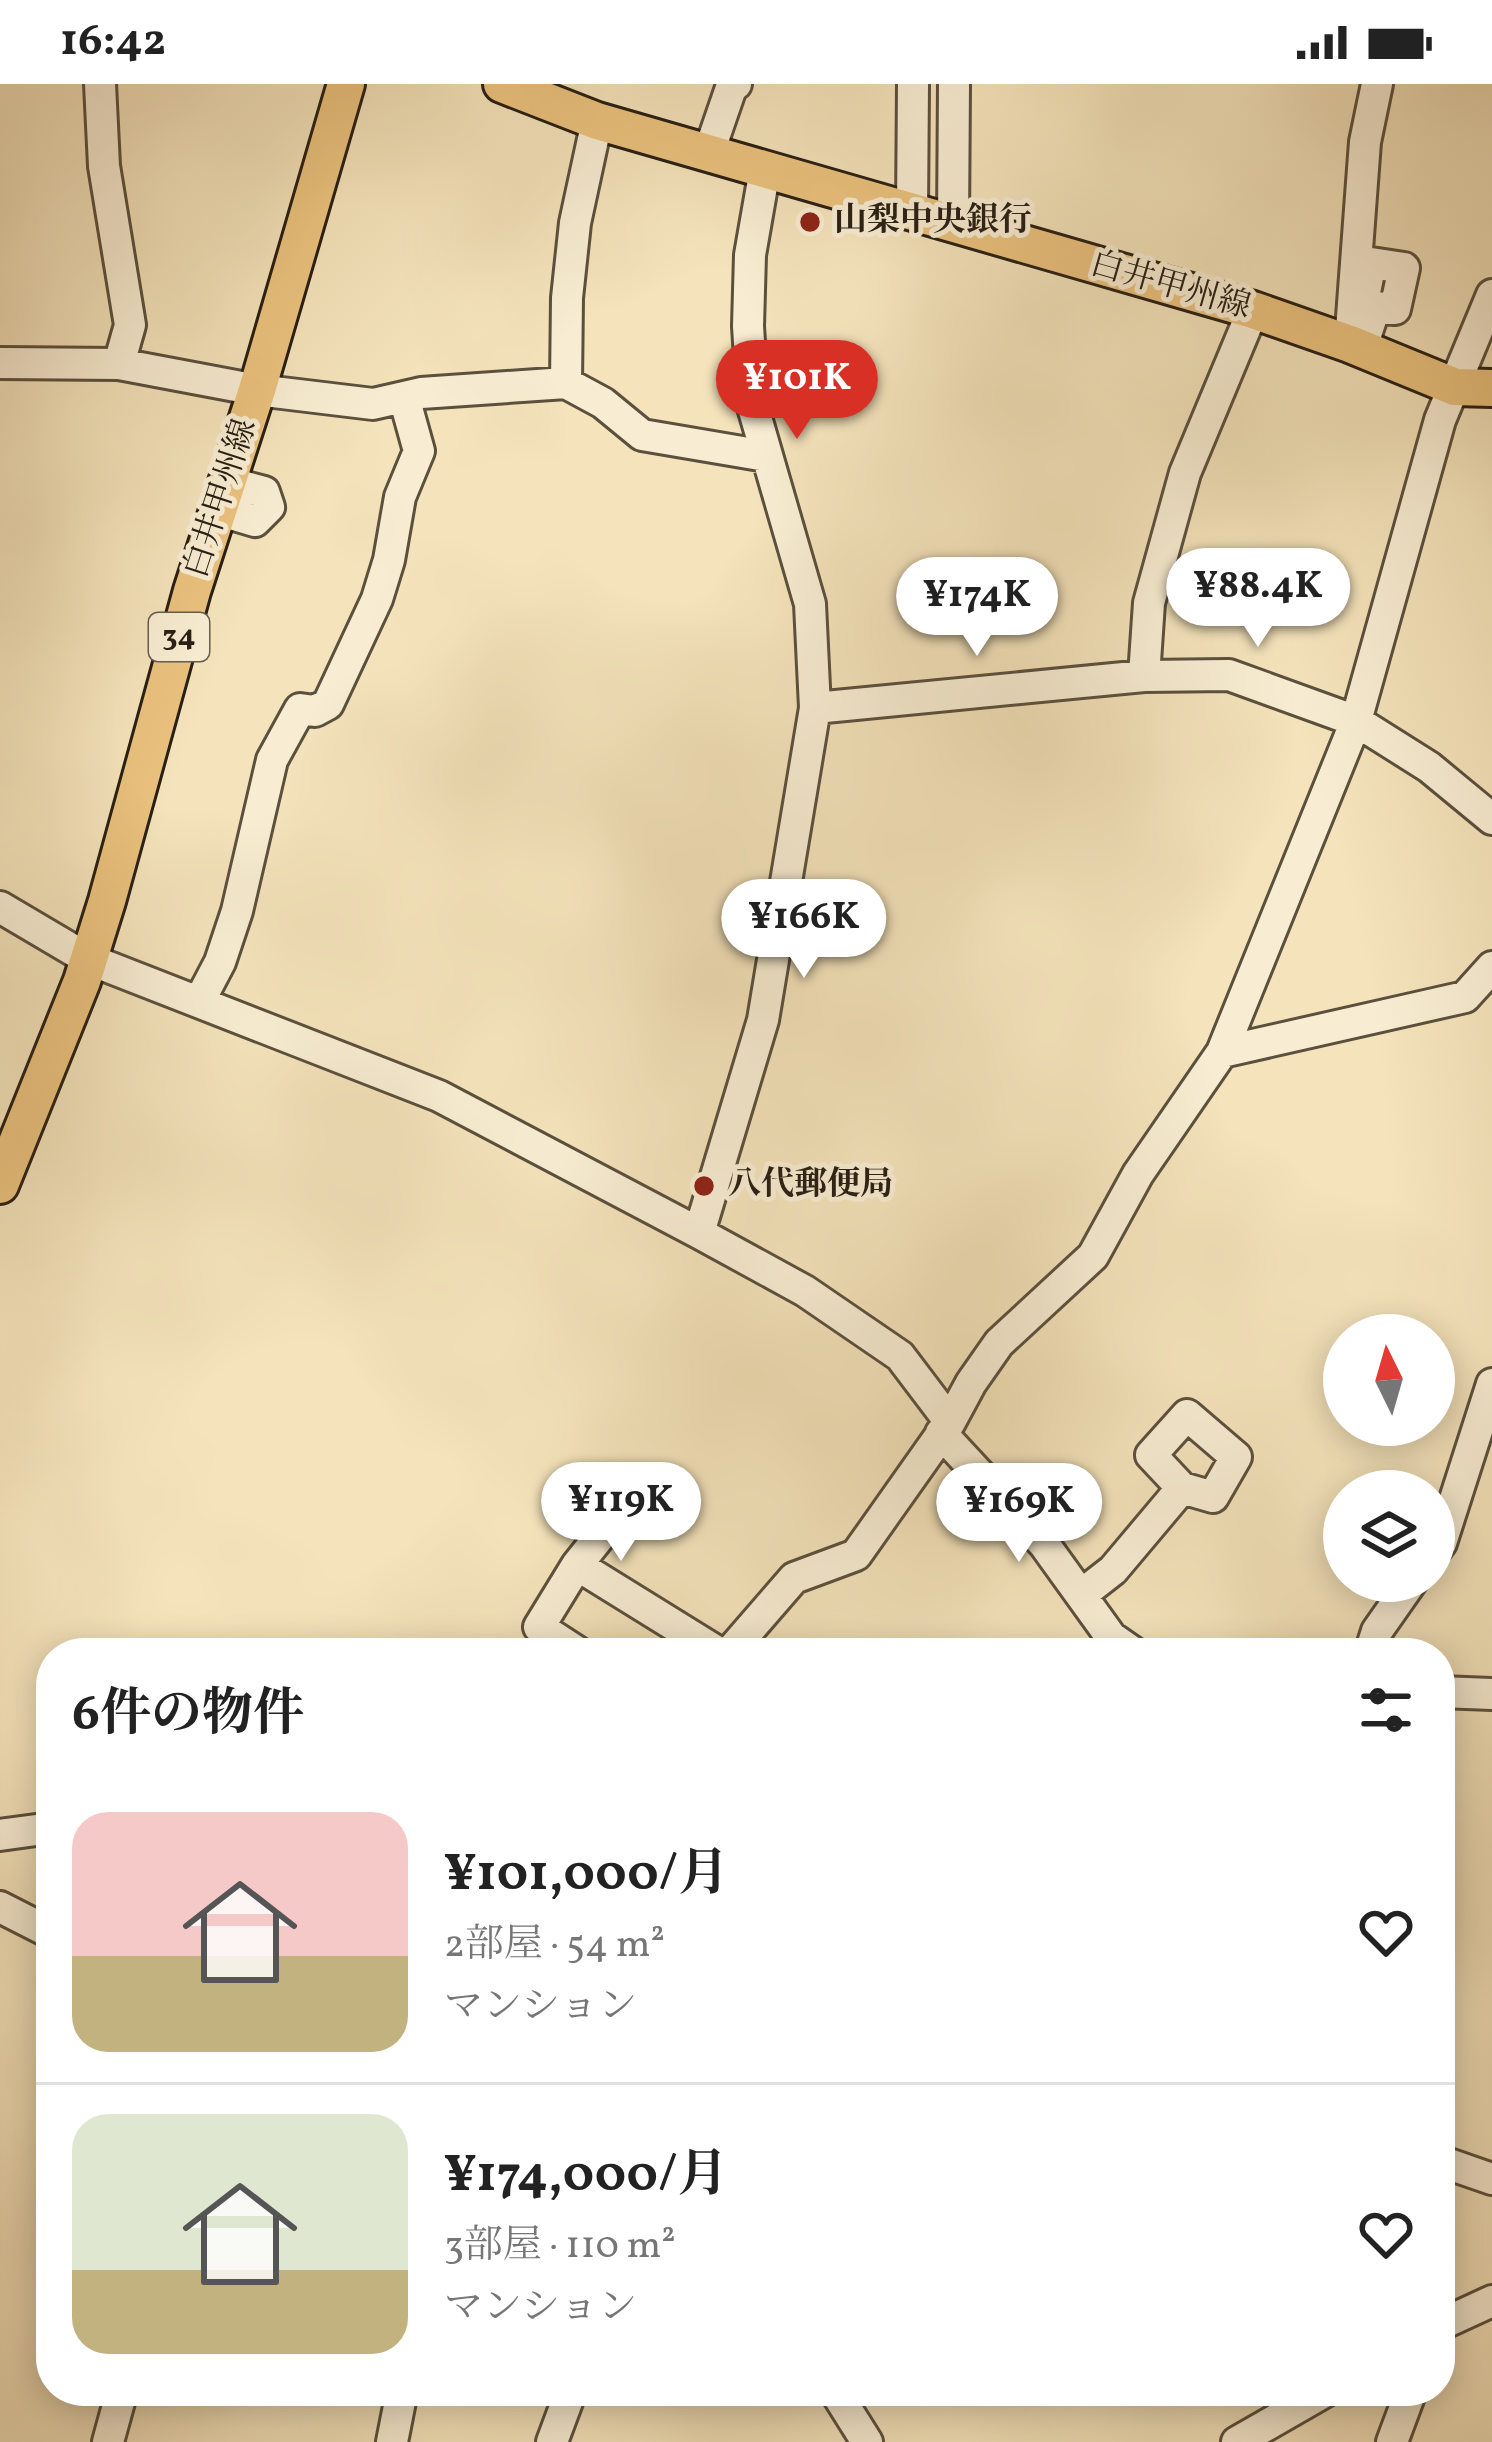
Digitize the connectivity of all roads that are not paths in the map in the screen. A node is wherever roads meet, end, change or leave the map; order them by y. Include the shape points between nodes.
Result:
1 (100, 84) edge
2 (346, 84) edge
3 (502, 84) edge
4 (736, 84) edge
5 (913, 84) edge
6 (954, 84) edge
7 (1377, 84) edge
8 (597, 121) junction
9 (709, 152) junction
10 (765, 169) junction
11 (912, 213) junction
12 (952, 225) junction
13 (1492, 295) edge
14 (1253, 310) junction
15 (1355, 346) junction
16 (0, 363) edge
17 (119, 364) junction
18 (566, 382) junction
19 (1454, 386) junction
20 (1492, 388) edge
21 (257, 390) junction
22 (404, 397) junction
23 (766, 456) junction
24 (1144, 676) junction
25 (815, 708) junction
26 (1356, 721) junction
27 (1492, 819) edge
28 (0, 907) edge
29 (88, 958) junction
30 (1492, 968) edge
31 (199, 1002) junction
32 (1222, 1052) junction
33 (0, 1185) edge
34 (700, 1233) junction
35 (1492, 1384) edge
36 (946, 1427) junction
37 (644, 1481) dead end
38 (1182, 1488) dead end
39 (1455, 1499) edge
40 (578, 1565) junction
41 (1081, 1594) junction
42 (1397, 1602) edge
43 (556, 1638) edge
44 (695, 1638) edge
45 (742, 1638) edge
46 (1115, 1638) edge
47 (1375, 1638) edge
48 (1455, 1693) edge
49 (1492, 1694) edge
50 (36, 1830) edge
51 (0, 1835) edge
52 (0, 1907) edge
53 (36, 1925) edge
54 (1455, 2166) edge
55 (1492, 2179) edge
56 (1492, 2301) edge
57 (1455, 2318) edge
58 (118, 2406) edge
59 (399, 2406) edge
60 (566, 2406) edge
61 (844, 2406) edge
62 (1300, 2406) edge
63 (1405, 2406) edge
64 (108, 2442) edge
65 (392, 2442) edge
66 (553, 2442) edge
67 (867, 2442) edge
68 (1237, 2442) edge
69 (1392, 2442) edge

1 - 17 street via 104,166 130,325
2 - 21 main road, 白井甲州線 / 34
3 - 8 main road, 白井甲州線
4 - 9 street
5 - 11 street
6 - 12 street
7 - 15 street via 1365,142
8 - 9 main road, 白井甲州線
8 - 18 street via 574,223
9 - 10 main road, 白井甲州線
10 - 11 main road, 白井甲州線
10 - 23 street via 748,326 753,407
11 - 12 main road, 白井甲州線
12 - 14 main road, 白井甲州線
13 - 19 street
14 - 15 main road, 白井甲州線
14 - 24 street via 1185,473 1148,603
15 - 19 main road, 白井甲州線
16 - 17 street
17 - 21 street
18 - 22 street
18 - 23 street via 643,435
19 - 20 main road, 白井甲州線
19 - 26 street
21 - 22 street via 373,404
21 - 29 main road, 白井甲州線 / 34
22 - 31 street via 418,451 377,598 328,704 300,709 272,760 236,911
23 - 25 street via 810,604
24 - 25 street
24 - 26 street via 1229,675
25 - 34 street via 764,1020
26 - 27 street
26 - 32 street
28 - 29 street
29 - 31 street
29 - 33 main road, 白井甲州線 / 34
30 - 32 street via 1465,998
31 - 34 street via 439,1096
32 - 36 street via 1138,1174 1094,1256 999,1343
34 - 36 street via 900,1356
35 - 39 street
36 - 41 street
36 - 45 street via 856,1555 794,1578
37 - 40 street
38 - 41 street via 1113,1570
40 - 43 street via 539,1627
40 - 44 street
41 - 46 street
42 - 47 street
48 - 49 street
50 - 51 street
52 - 53 street
54 - 55 street
56 - 57 street
58 - 64 street
59 - 65 street
60 - 66 street
61 - 67 street
62 - 68 street
63 - 69 street

